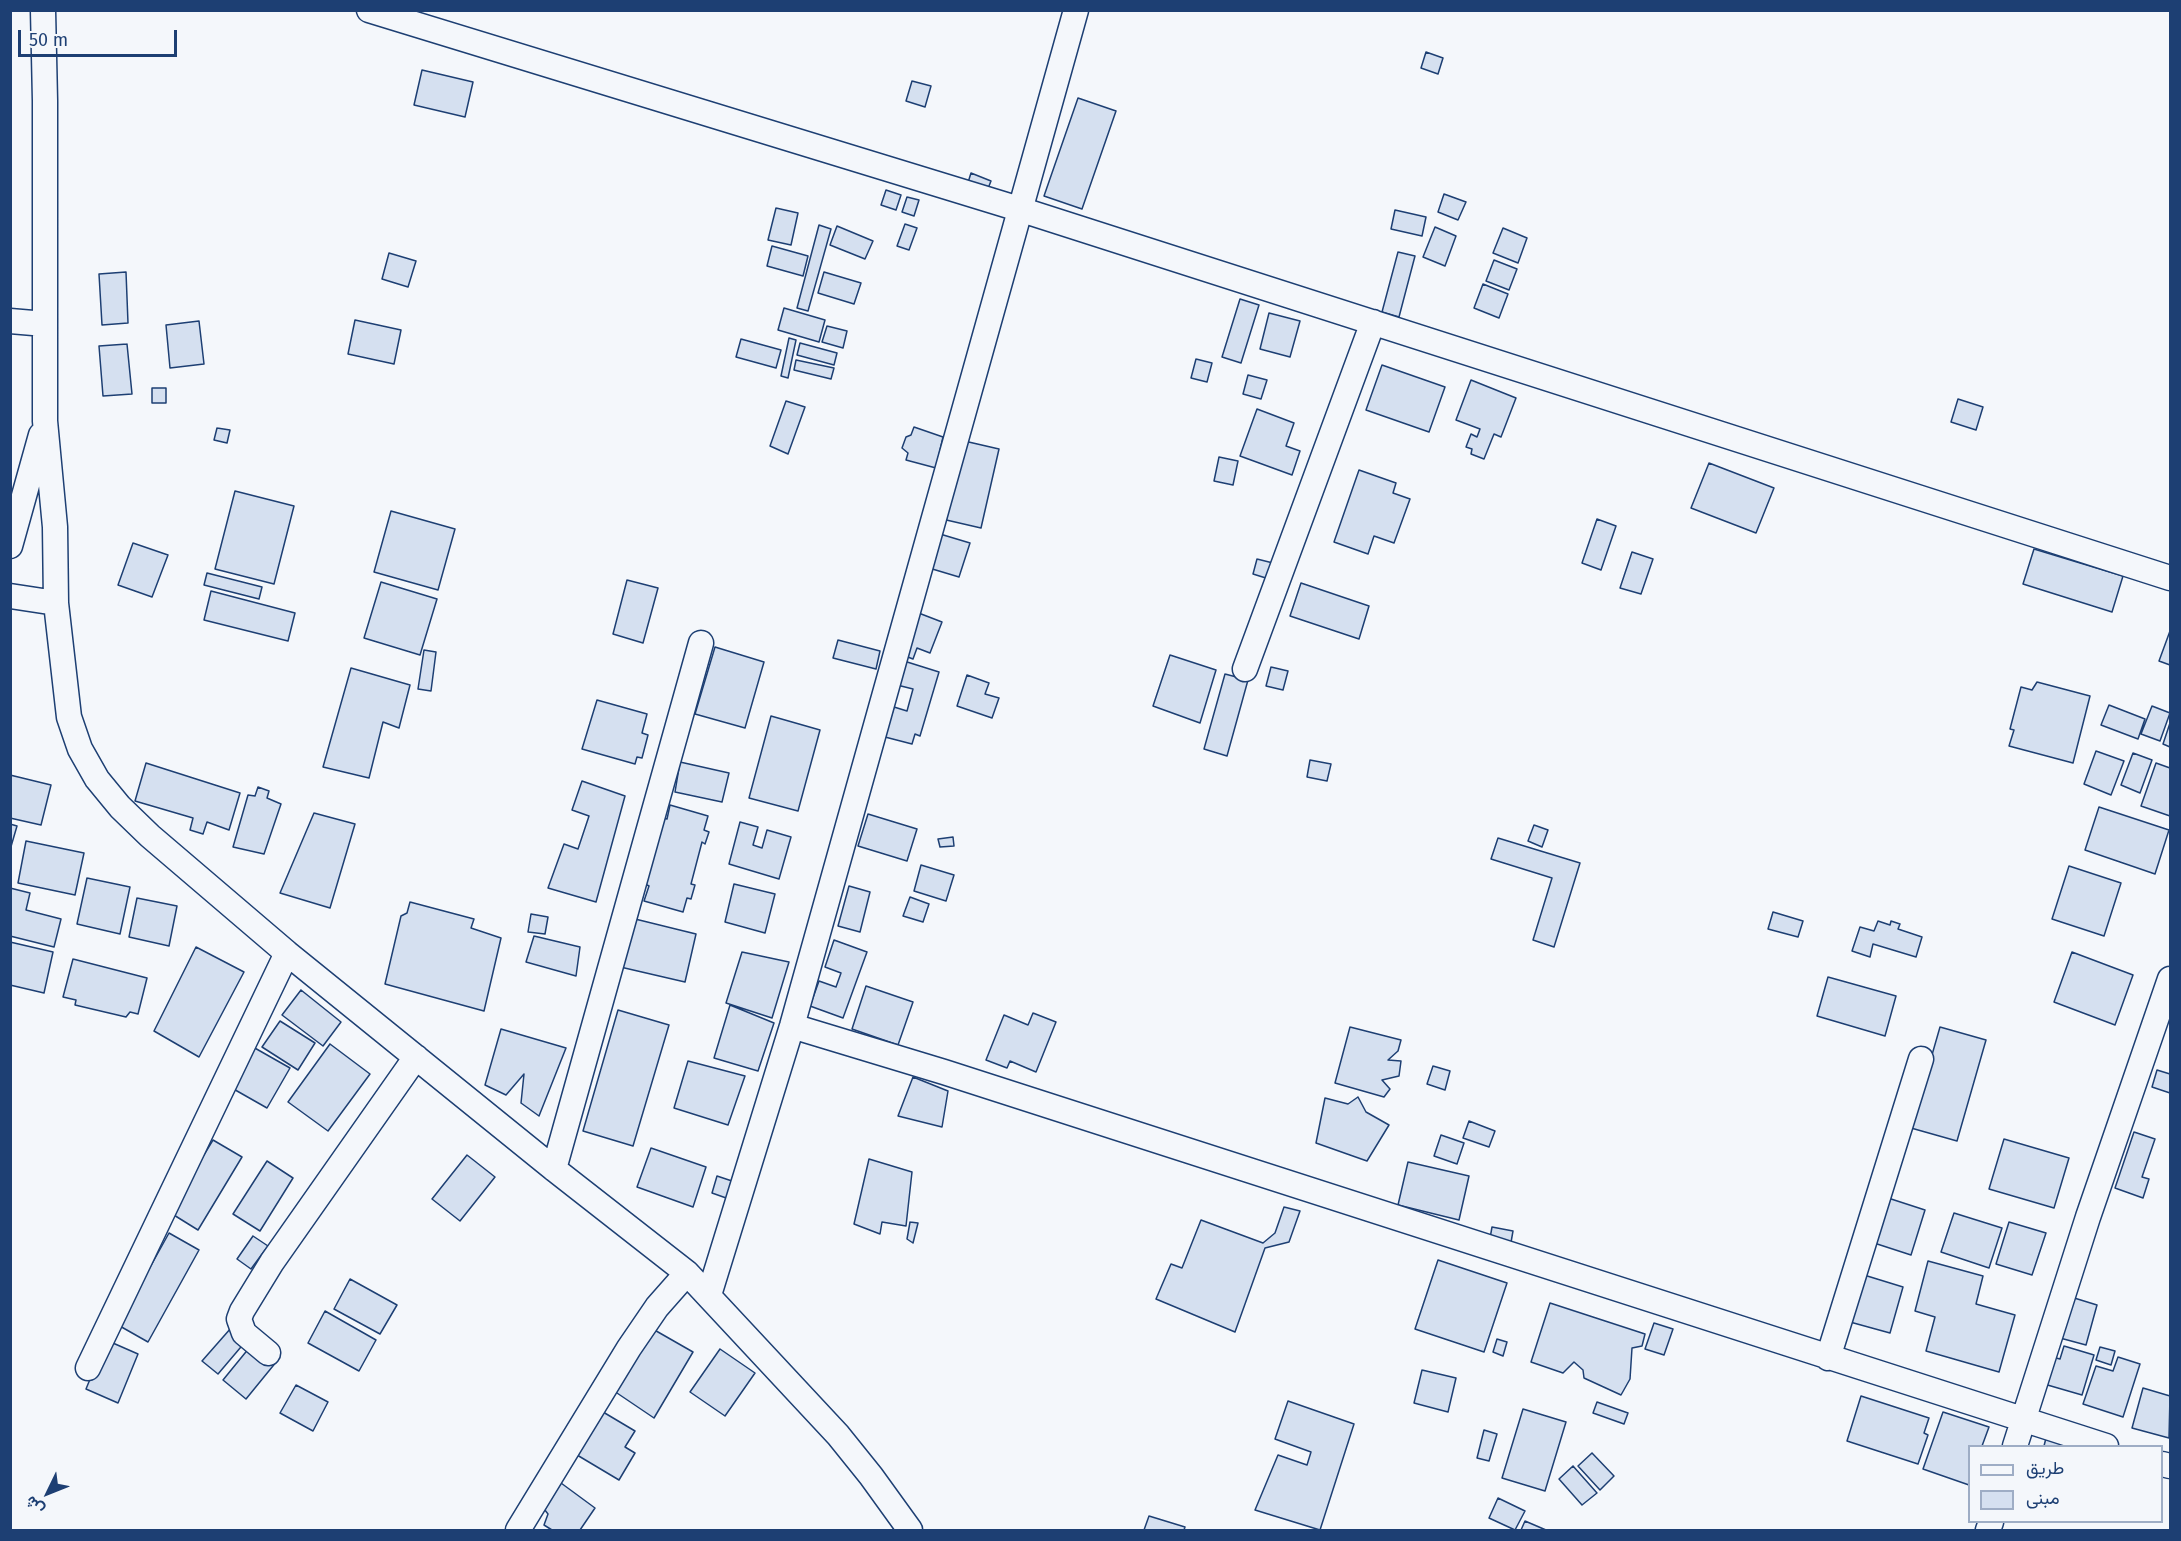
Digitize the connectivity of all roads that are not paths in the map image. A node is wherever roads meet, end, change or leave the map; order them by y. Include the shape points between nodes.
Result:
1 (43, 10) edge
2 (369, 10) edge
3 (1076, 10) edge
4 (1019, 209) junction
5 (10, 321) edge
6 (1373, 322) junction
7 (45, 324) junction
8 (45, 421) junction
9 (10, 546) edge
10 (2170, 578) edge
11 (10, 596) edge
12 (56, 603) junction
13 (700, 643) dead end
14 (1245, 669) dead end
15 (287, 953) junction
16 (2170, 979) edge
17 (792, 1026) junction
18 (416, 1057) junction
19 (1921, 1059) dead end
20 (555, 1169) junction
21 (687, 1273) junction
22 (709, 1296) junction
23 (268, 1353) dead end
24 (1828, 1358) junction
25 (88, 1368) dead end
26 (2024, 1421) junction
27 (2015, 1445) edge
28 (2103, 1445) edge
29 (519, 1530) edge
30 (910, 1530) edge

1 - 7 street
2 - 4 street
3 - 4 street
4 - 6 street
4 - 17 street
5 - 7 street
6 - 10 street
6 - 14 street
7 - 8 street
8 - 9 street
8 - 12 street via 55,527
11 - 12 street
12 - 15 street via 69,717 80,749 97,779 150,836
13 - 20 street
15 - 18 street
15 - 25 street
16 - 26 street via 2088,1217
17 - 22 street
17 - 24 street
18 - 20 street
18 - 23 street via 242,1311 239,1319 244,1333
19 - 24 street
20 - 21 street
21 - 22 street
21 - 29 street via 628,1348
22 - 30 street via 838,1435
24 - 26 street
26 - 27 street
26 - 28 street

